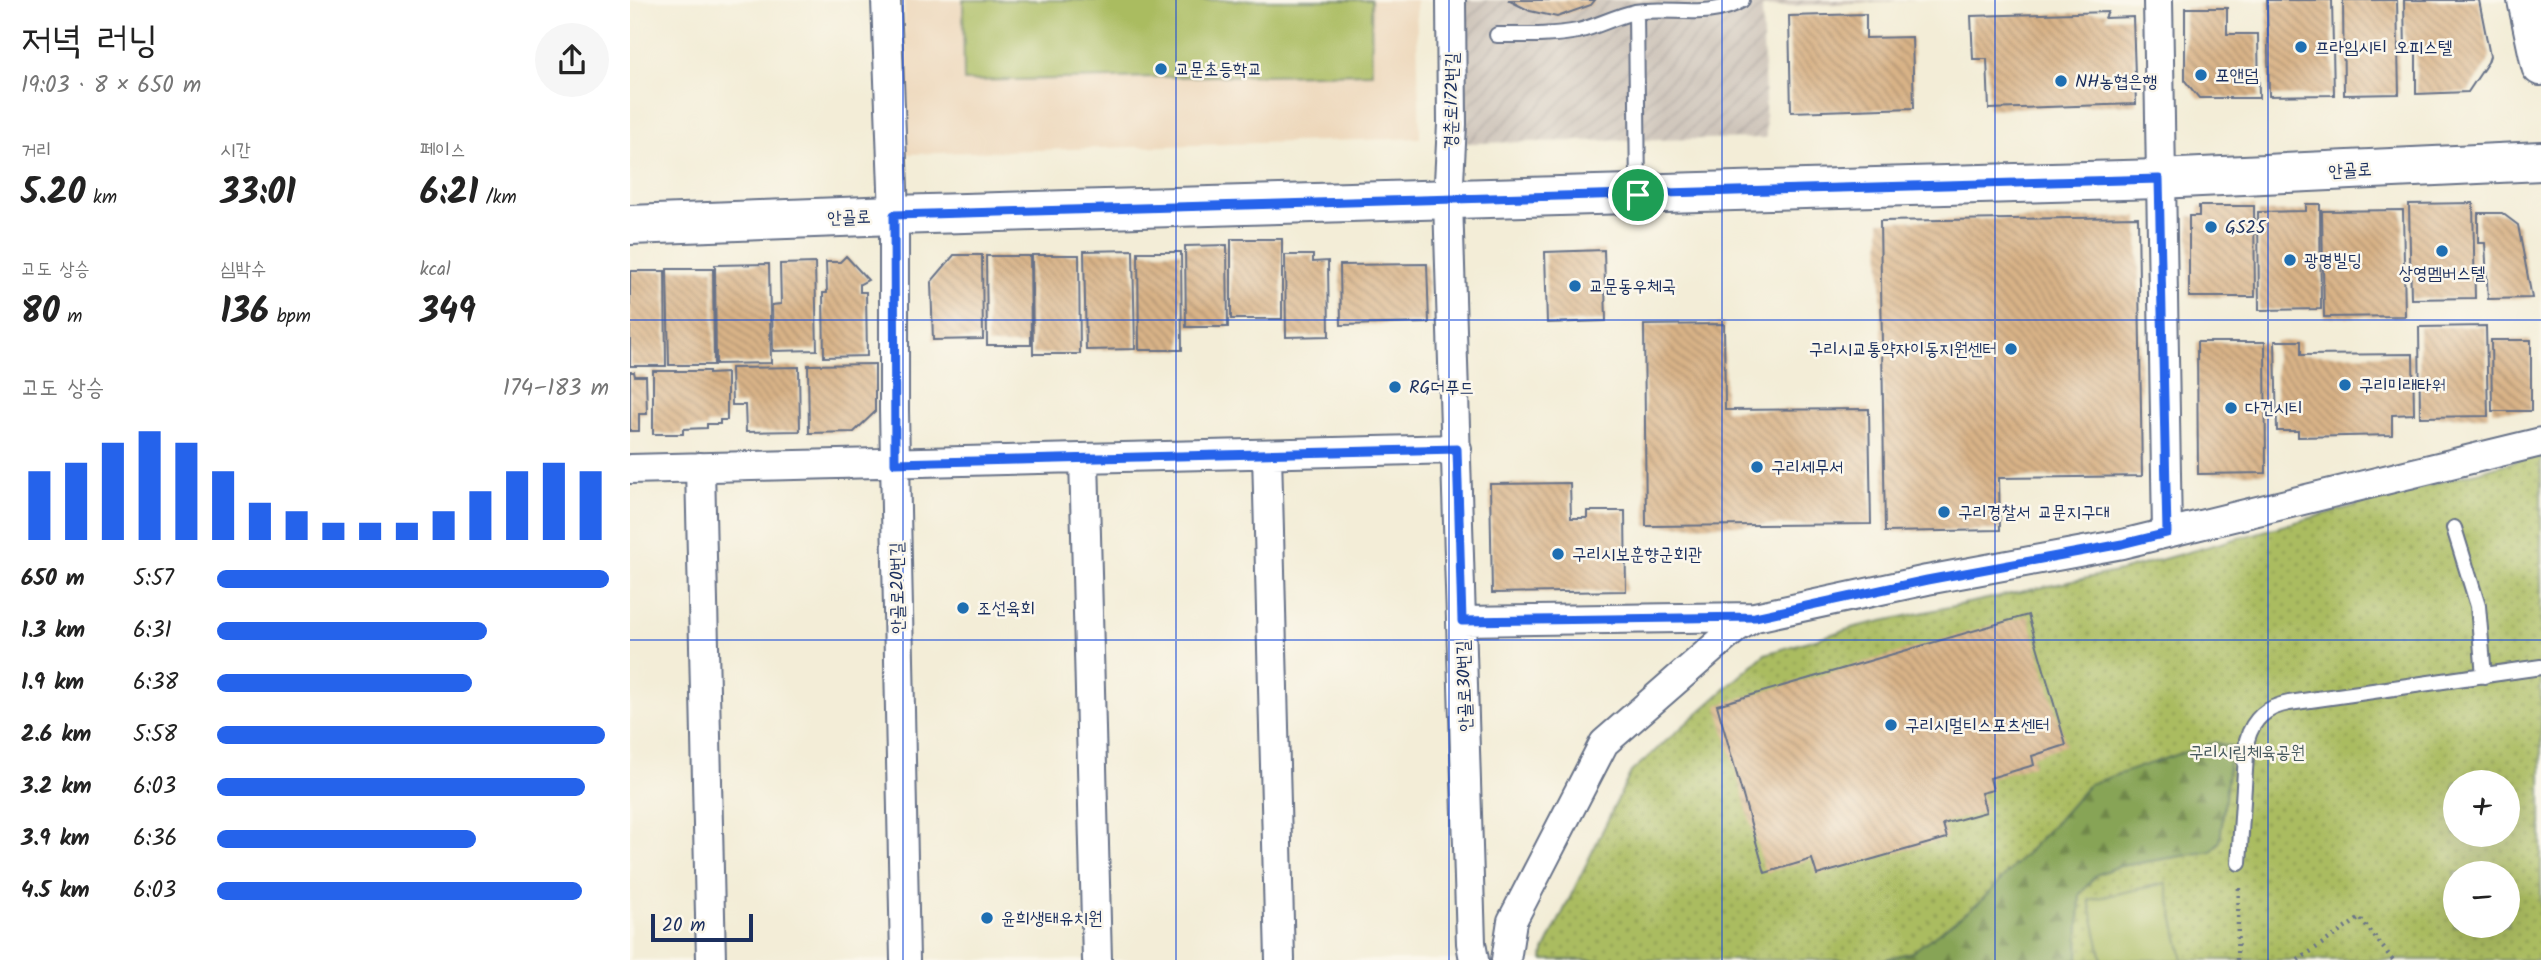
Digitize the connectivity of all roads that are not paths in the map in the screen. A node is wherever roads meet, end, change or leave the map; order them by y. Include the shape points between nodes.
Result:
1 (886, 0) edge
2 (1451, 0) edge
3 (1742, 0) edge
4 (2158, 0) edge
5 (2527, 0) edge
6 (1636, 12) junction
7 (1497, 35) dead end
8 (2541, 66) edge
9 (2541, 161) edge
10 (2159, 179) junction
11 (1638, 195) junction
12 (1448, 201) junction
13 (894, 215) junction
14 (630, 225) edge
15 (2541, 442) edge
16 (1457, 449) junction
17 (1267, 454) junction
18 (1084, 458) junction
19 (895, 463) junction
20 (700, 467) junction
21 (630, 469) edge
22 (2454, 528) dead end
23 (2167, 533) junction
24 (1755, 617) junction
25 (1462, 621) junction
26 (2541, 667) edge
27 (2484, 676) junction
28 (2239, 863) road end
29 (711, 960) edge
30 (905, 960) edge
31 (1097, 960) edge
32 (1280, 960) edge
33 (1474, 960) edge
34 (1506, 960) edge

1 - 13 street, 안골로20번길
2 - 12 street, 경춘로172번길
3 - 6 lane via 1729,8 1704,11
4 - 10 street
5 - 8 street
6 - 7 lane via 1553,35
6 - 11 lane
9 - 10 street, 안골로
10 - 11 street, 안골로
10 - 23 street
11 - 12 street, 안골로
12 - 13 street, 안골로
12 - 16 street, 안골로30번길
13 - 14 street, 안골로
13 - 19 street, 안골로20번길
15 - 23 street
16 - 17 street
16 - 25 street, 안골로30번길
17 - 18 street
17 - 32 street
18 - 19 street
18 - 31 street
19 - 20 street
19 - 30 street, 안골로20번길
20 - 21 street
20 - 29 street
22 - 27 lane via 2478,606
23 - 24 street
24 - 25 street
24 - 34 street via 1604,743 1512,921
25 - 33 street, 안골로30번길
26 - 27 lane
27 - 28 lane via 2276,705 2258,717 2247,740

